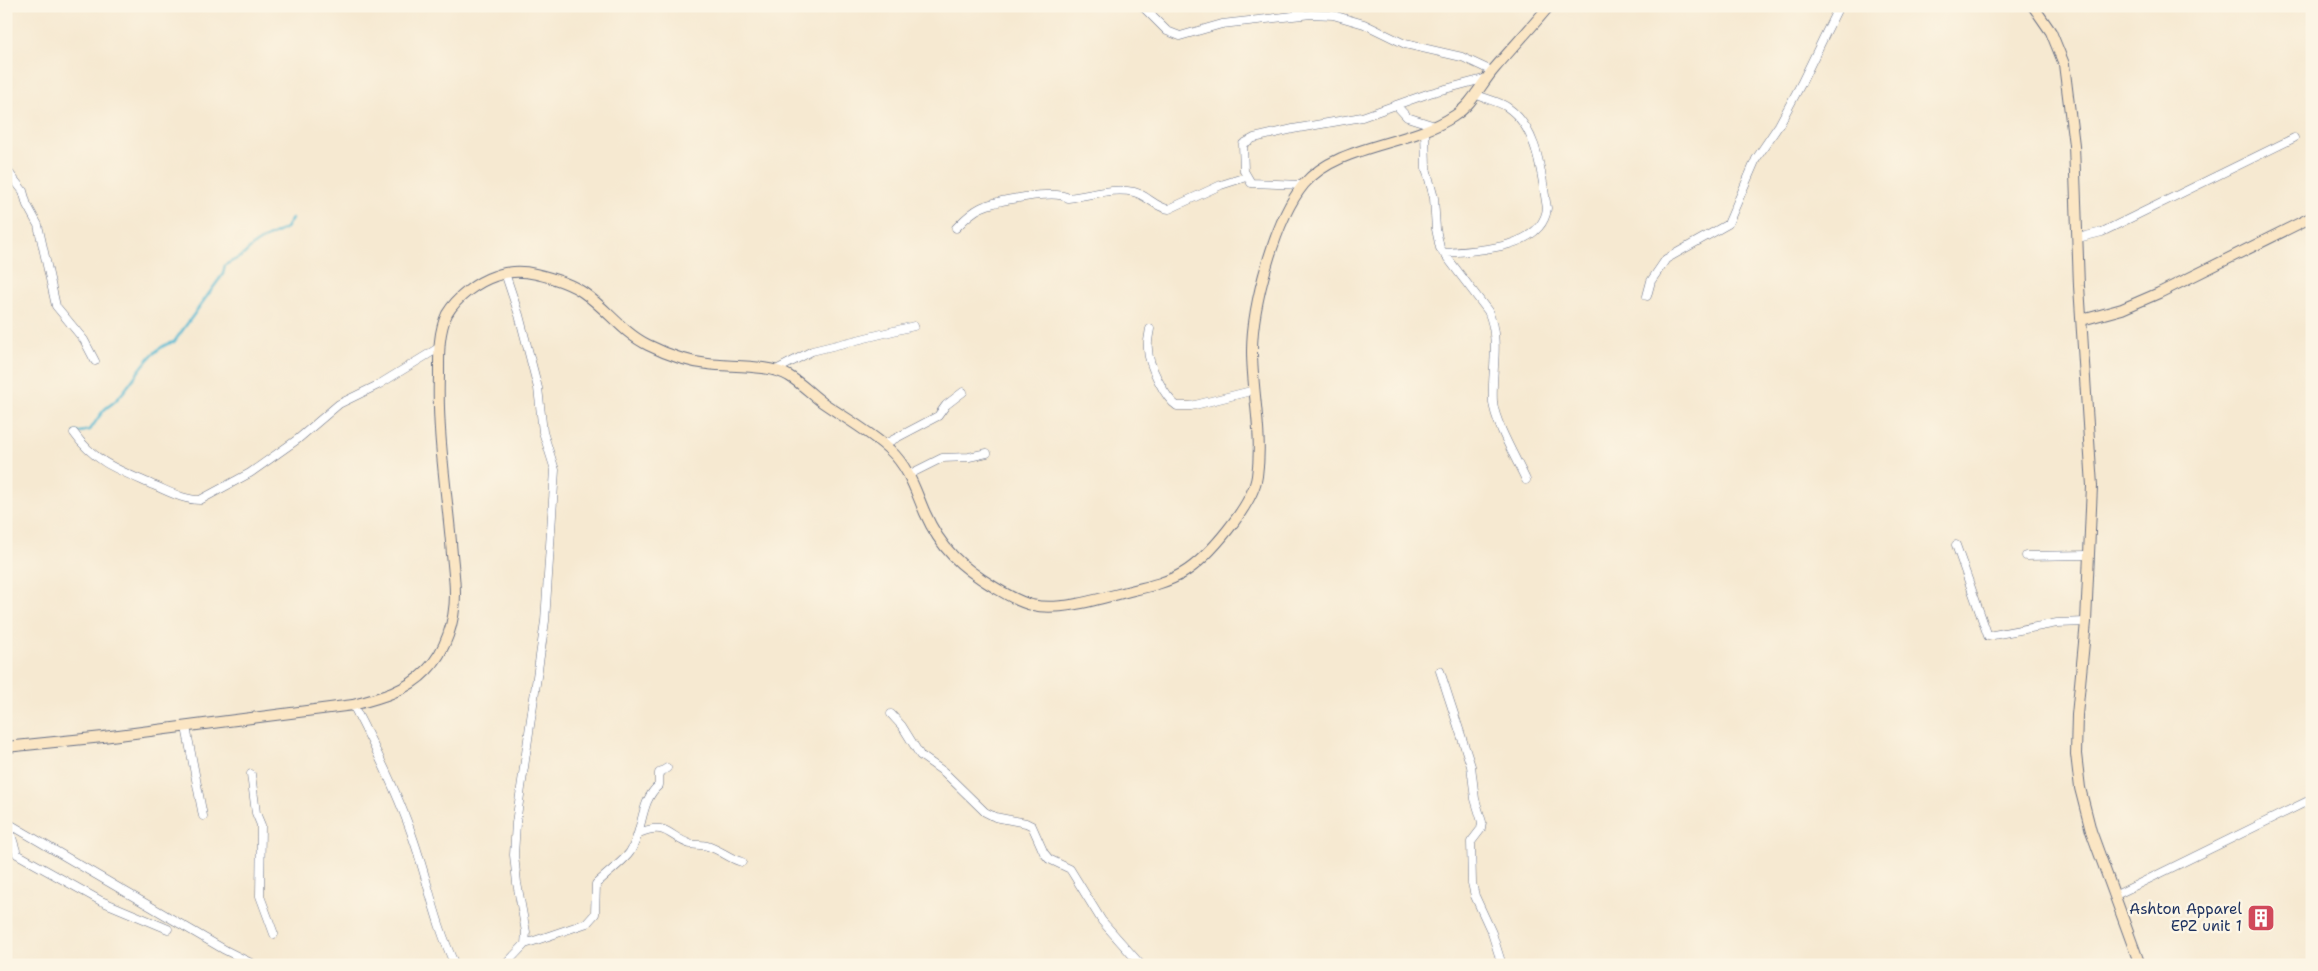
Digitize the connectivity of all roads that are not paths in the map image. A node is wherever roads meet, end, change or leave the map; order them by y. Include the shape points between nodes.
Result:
1 (1142, 6) edge
2 (1294, 6) edge
3 (1549, 6) edge
4 (1839, 6) edge
5 (2033, 6) edge
6 (1300, 15) junction
7 (1490, 74) junction
8 (1475, 94) junction
9 (1397, 106) junction
10 (1435, 126) junction
11 (1425, 131) junction
12 (2294, 138) dead end
13 (6, 170) edge
14 (1246, 177) junction
15 (1303, 185) junction
16 (2312, 217) edge
17 (956, 228) dead end
18 (2078, 238) junction
19 (1443, 253) junction
20 (505, 273) junction
21 (1647, 296) dead end
22 (2082, 320) junction
23 (914, 326) dead end
24 (1150, 329) dead end
25 (440, 347) junction
26 (94, 361) dead end
27 (776, 370) junction
28 (1255, 390) junction
29 (963, 392) dead end
30 (74, 433) dead end
31 (883, 444) junction
32 (987, 453) dead end
33 (910, 474) junction
34 (1526, 480) dead end
35 (1956, 544) dead end
36 (2088, 555) junction
37 (2026, 556) dead end
38 (2086, 622) junction
39 (1440, 671) dead end
40 (353, 704) junction
41 (892, 714) dead end
42 (186, 726) junction
43 (6, 747) edge
44 (667, 768) dead end
45 (251, 774) dead end
46 (2312, 799) edge
47 (203, 816) dead end
48 (7, 821) edge
49 (640, 833) junction
50 (742, 862) dead end
51 (2114, 896) junction
52 (168, 930) dead end
53 (274, 934) dead end
54 (525, 944) junction
55 (254, 965) edge
56 (455, 965) edge
57 (505, 965) edge
58 (1141, 965) edge
59 (1502, 965) edge
60 (2140, 965) edge

1 - 6 street via 1167,31 1180,36 1215,25
2 - 6 street
3 - 7 main road
4 - 21 street via 1779,125 1756,159 1728,224 1666,259 1651,281
5 - 18 main road via 2051,32 2066,71 2074,145
6 - 7 street via 1320,14 1364,24 1404,44 1462,57
7 - 8 main road
7 - 9 street
8 - 10 main road via 1460,112
8 - 19 street via 1512,111 1531,137 1538,154 1546,216 1537,231 1506,244
9 - 10 street via 1407,117
9 - 14 street via 1362,117 1250,139 1242,149
10 - 11 main road
11 - 15 main road via 1337,160
11 - 19 street via 1426,168
12 - 18 street via 2102,232
13 - 26 street via 23,191 38,225 56,306 84,340
14 - 15 street via 1254,185
14 - 17 street via 1169,209 1133,192 1068,198 1063,194 1038,194 983,207 972,212
15 - 28 main road via 1278,231 1257,308 1252,354
16 - 22 main road via 2159,293 2122,309
18 - 22 main road
19 - 34 street via 1488,311 1492,321 1496,361 1493,402
20 - 25 main road via 483,282 457,302 444,321
20 - 27 main road via 529,272 576,288 633,336 653,348 701,364
20 - 54 street via 520,315 538,388 543,432 555,470 545,620 516,831 515,864
22 - 36 main road via 2092,472
23 - 27 street via 812,351
24 - 28 street via 1150,360 1170,400 1177,406 1191,406
25 - 30 street via 378,385 339,404 298,439 250,473 200,500 170,493 110,467 91,454
25 - 40 main road via 438,392 455,593 449,631 433,664 413,682 385,697
27 - 31 main road via 792,377
28 - 33 main road via 1258,475 1250,498 1196,563 1167,581 1145,588 1051,607 1020,601 974,575 953,557 934,532
29 - 31 street via 938,416
31 - 33 main road
32 - 33 street via 942,458
35 - 38 street via 1988,636 2057,623
36 - 37 street
36 - 38 main road
38 - 51 main road via 2076,754 2090,831
39 - 59 street via 1471,766 1482,822 1471,842 1472,883
40 - 42 main road
40 - 56 street via 414,840 444,942
41 - 58 street via 920,755 944,772 985,812 1032,826 1044,853 1070,869 1102,921
42 - 43 main road
42 - 47 street
44 - 49 street via 659,773 659,785 651,792
45 - 53 street via 256,813 261,825 260,896
46 - 51 street
48 - 52 street via 18,854 101,901
48 - 55 street
49 - 50 street via 652,827 674,833 690,844 709,846
49 - 54 street via 630,853 596,884 595,914 587,923
51 - 60 main road
54 - 57 street

